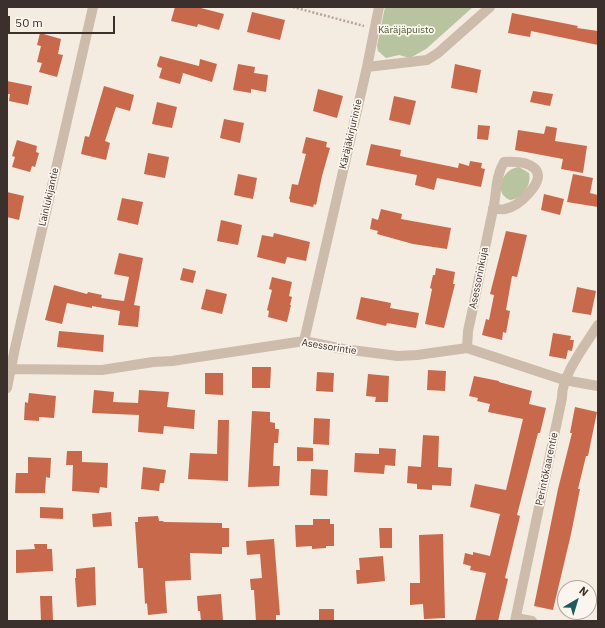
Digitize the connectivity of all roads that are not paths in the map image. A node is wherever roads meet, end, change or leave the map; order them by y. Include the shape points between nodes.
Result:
1 (92, 7) edge
2 (379, 7) edge
3 (490, 7) edge
4 (367, 66) junction
5 (493, 208) junction
6 (598, 325) edge
7 (304, 341) junction
8 (467, 348) junction
9 (9, 369) edge
10 (564, 380) junction
11 (598, 386) edge
12 (7, 388) edge
13 (516, 619) edge
14 (532, 621) edge

1 - 9 street, Lainlukijantie
2 - 4 street, Käräjäkirjurintie
3 - 4 street via 427,60
4 - 7 street, Käräjäkirjurintie
5 - 5 street, Asessorinkuja via 504,210 523,200 537,183 539,176 536,169 522,163 504,162 497,181
5 - 8 street, Asessorinkuja via 468,331
6 - 10 street, Perintökaarentie
7 - 8 street, Asessorintie via 398,356
7 - 9 street, Asessorintie via 102,370
8 - 10 street, Asessorintie
9 - 12 street, Lainlukijantie
10 - 11 street, Asessorintie
10 - 13 street, Perintökaarentie
13 - 14 street

